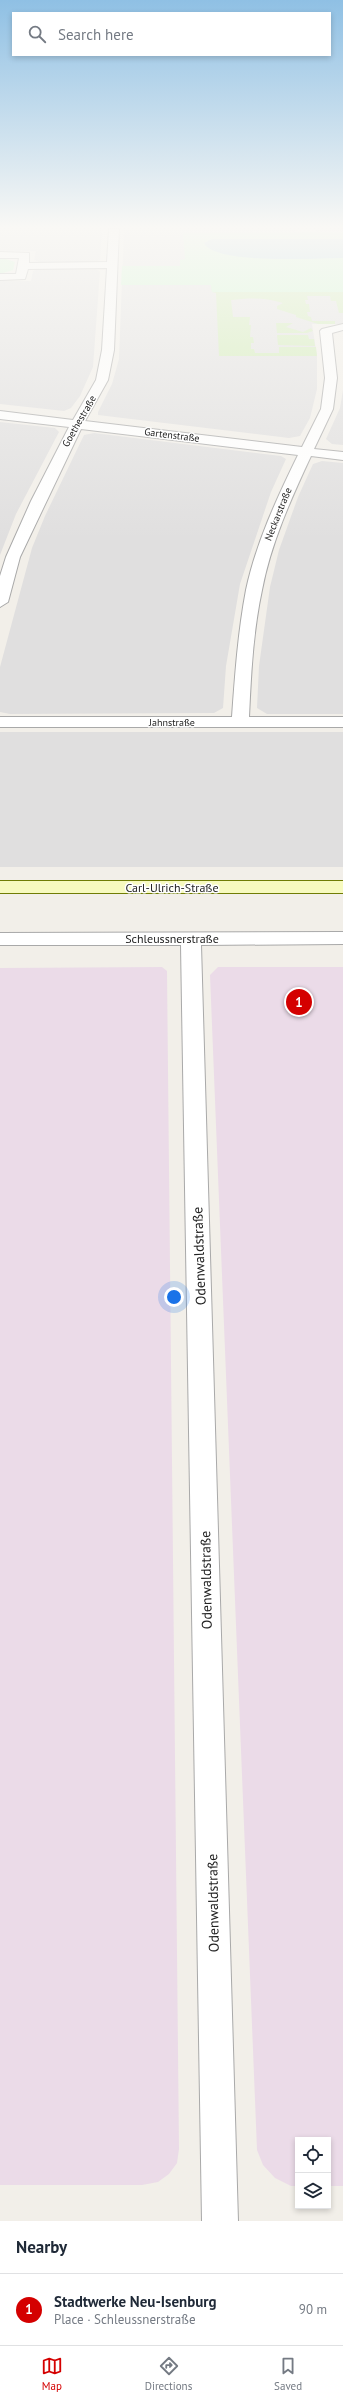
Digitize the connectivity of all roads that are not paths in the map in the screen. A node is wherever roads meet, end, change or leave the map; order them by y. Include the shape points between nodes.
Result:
1 (108, 333) edge
2 (325, 333) edge
3 (0, 415) edge
4 (78, 424) junction
5 (306, 451) junction
6 (343, 456) edge
7 (0, 602) edge
8 (0, 722) edge
9 (240, 722) junction
10 (343, 722) edge
11 (0, 887) edge
12 (343, 887) edge
13 (190, 938) junction
14 (343, 938) edge
15 (0, 939) edge
16 (220, 2221) edge

1 - 4 street, Goethestraße via 107,361 98,388
2 - 5 street, Neckarstraße via 331,367 331,388 323,419
3 - 4 street, Gartenstraße
4 - 5 street, Gartenstraße
4 - 7 street, Goethestraße via 32,512
5 - 6 street, Gartenstraße
5 - 9 street, Neckarstraße via 276,516 254,590 245,648
8 - 9 street, Jahnstraße
9 - 10 street, Jahnstraße
11 - 12 main road, Carl-Ulrich-Straße
13 - 14 street, Schleussnerstraße
13 - 15 street, Schleussnerstraße
13 - 16 street, Odenwaldstraße

